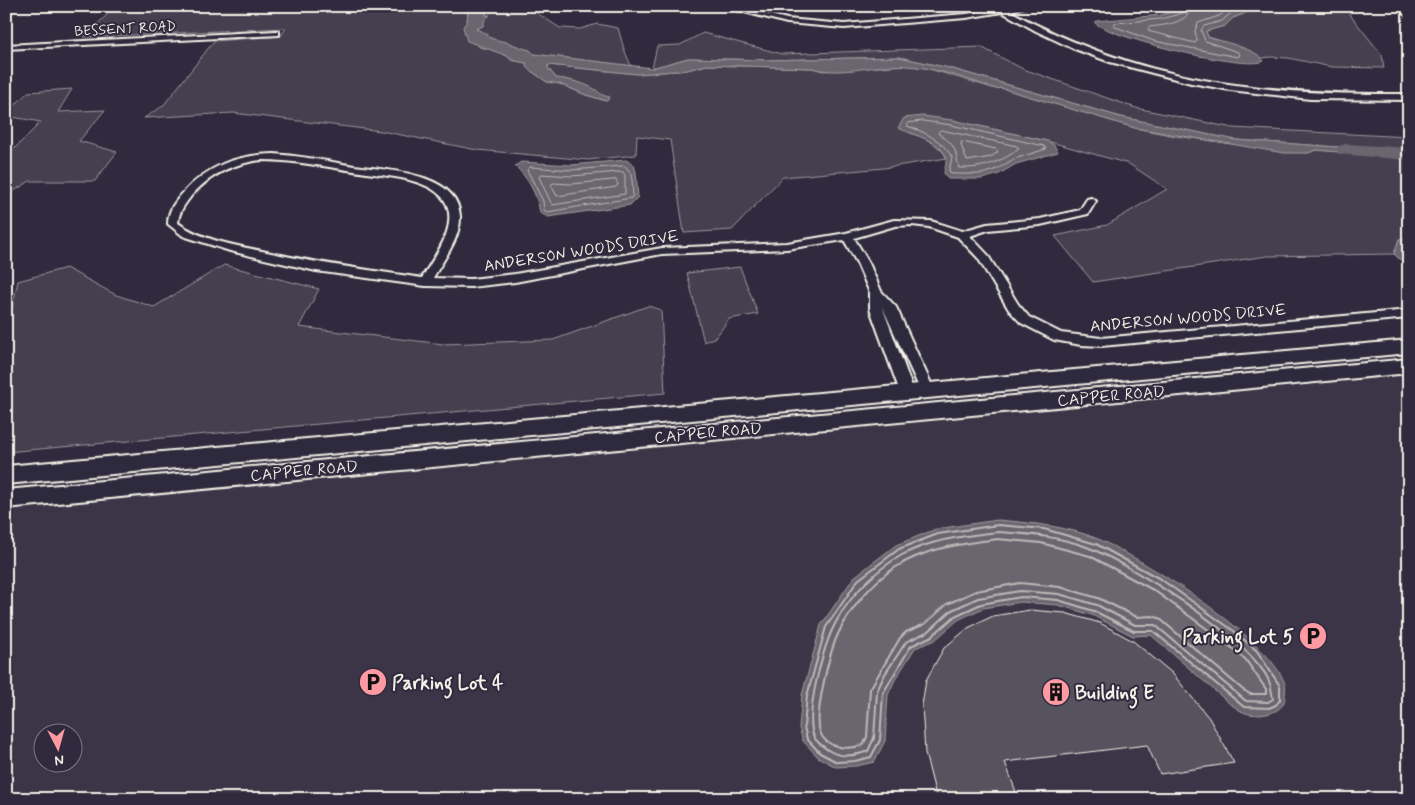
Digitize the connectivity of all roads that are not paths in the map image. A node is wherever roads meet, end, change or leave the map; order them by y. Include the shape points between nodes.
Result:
1 (725, 6) edge
2 (1024, 6) edge
3 (1401, 6) edge
4 (1004, 10) junction
5 (1409, 17) edge
6 (276, 33) dead end
7 (6, 47) edge
8 (1409, 96) edge
9 (1090, 201) dead end
10 (962, 235) junction
11 (848, 236) junction
12 (425, 282) junction
13 (876, 293) junction
14 (1409, 314) edge
15 (907, 346) junction
16 (1409, 346) edge
17 (888, 347) junction
18 (1409, 366) edge
19 (917, 391) junction
20 (6, 475) edge
21 (6, 499) edge

1 - 4 street via 786,21 844,26
2 - 4 street
3 - 5 street
4 - 8 street via 1091,53 1198,82 1311,96
6 - 7 street, BESSENT ROAD
9 - 10 street via 1084,212 1063,218 987,227
10 - 11 street, ANDERSON WOODS DRIVE via 912,222 894,223
10 - 14 street, ANDERSON WOODS DRIVE via 983,256 1025,320 1041,330 1081,341 1101,342
11 - 12 street, ANDERSON WOODS DRIVE via 771,248 662,251 492,282
11 - 13 street
12 - 12 street, ANDERSON WOODS DRIVE via 261,256 187,234 173,224 172,217 200,179 228,164 246,159 275,158 413,177 445,194 454,209 450,236
13 - 15 street via 890,307
13 - 17 street via 876,309
15 - 17 street
15 - 19 street
16 - 19 street, CAPPER ROAD
17 - 19 street
18 - 21 street, CAPPER ROAD
19 - 20 street, CAPPER ROAD

